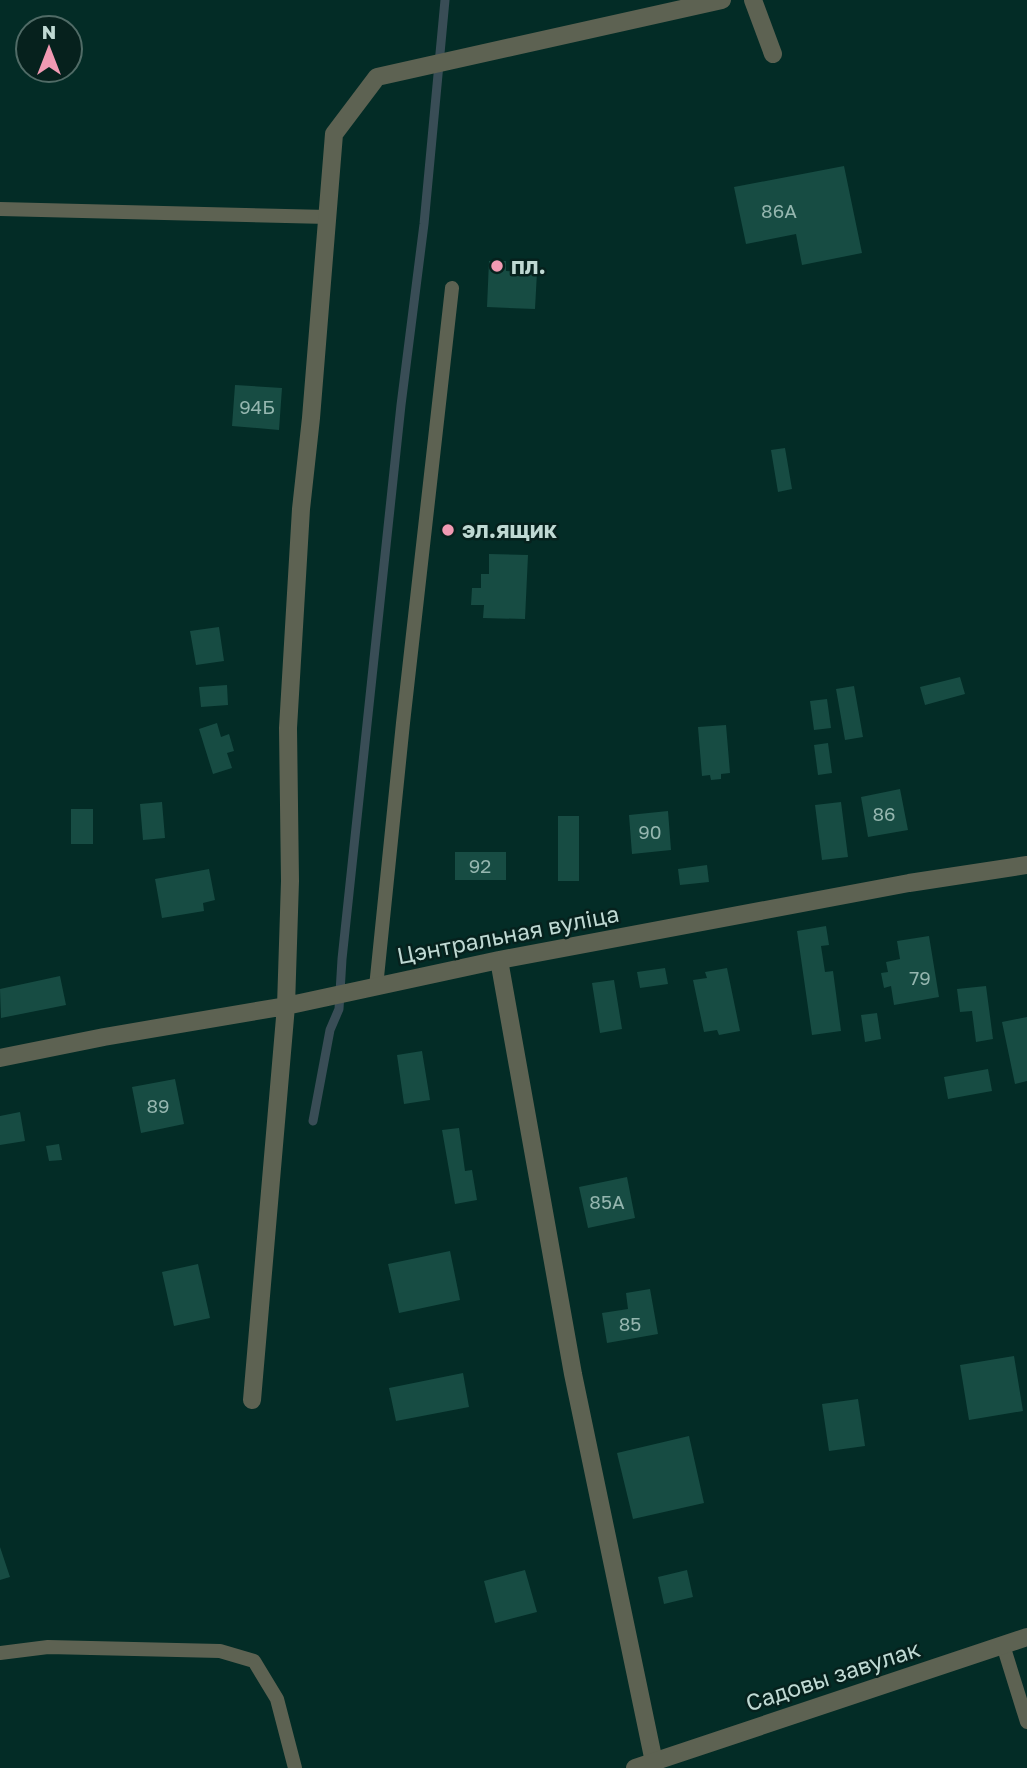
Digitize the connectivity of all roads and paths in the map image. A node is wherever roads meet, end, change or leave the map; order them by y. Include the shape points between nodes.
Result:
1 (722, 0) edge
2 (754, 0) edge
3 (773, 54) dead end
4 (0, 209) edge
5 (328, 217) junction
6 (453, 288) dead end
7 (1027, 865) edge
8 (499, 960) junction
9 (376, 987) junction
10 (286, 1006) junction
11 (0, 1058) edge
12 (252, 1400) dead end
13 (1027, 1637) edge
14 (1003, 1645) junction
15 (0, 1653) edge
16 (1027, 1722) edge
17 (654, 1762) junction
18 (295, 1768) edge
19 (635, 1768) edge

1 - 5 street via 377,77 334,134
2 - 3 street
4 - 5 lane
5 - 10 street via 301,509 288,728
6 - 9 lane
7 - 8 street, Цэнтральная вуліца
8 - 9 street, Цэнтральная вуліца
8 - 17 street via 573,1374
9 - 10 street, Цэнтральная вуліца
10 - 11 street, Цэнтральная вуліца
10 - 12 street
13 - 14 street, Садовы завулак
14 - 16 lane
14 - 17 street, Садовы завулак
15 - 18 lane via 48,1647 220,1651 254,1661 277,1699
17 - 19 street, Садовы завулак

